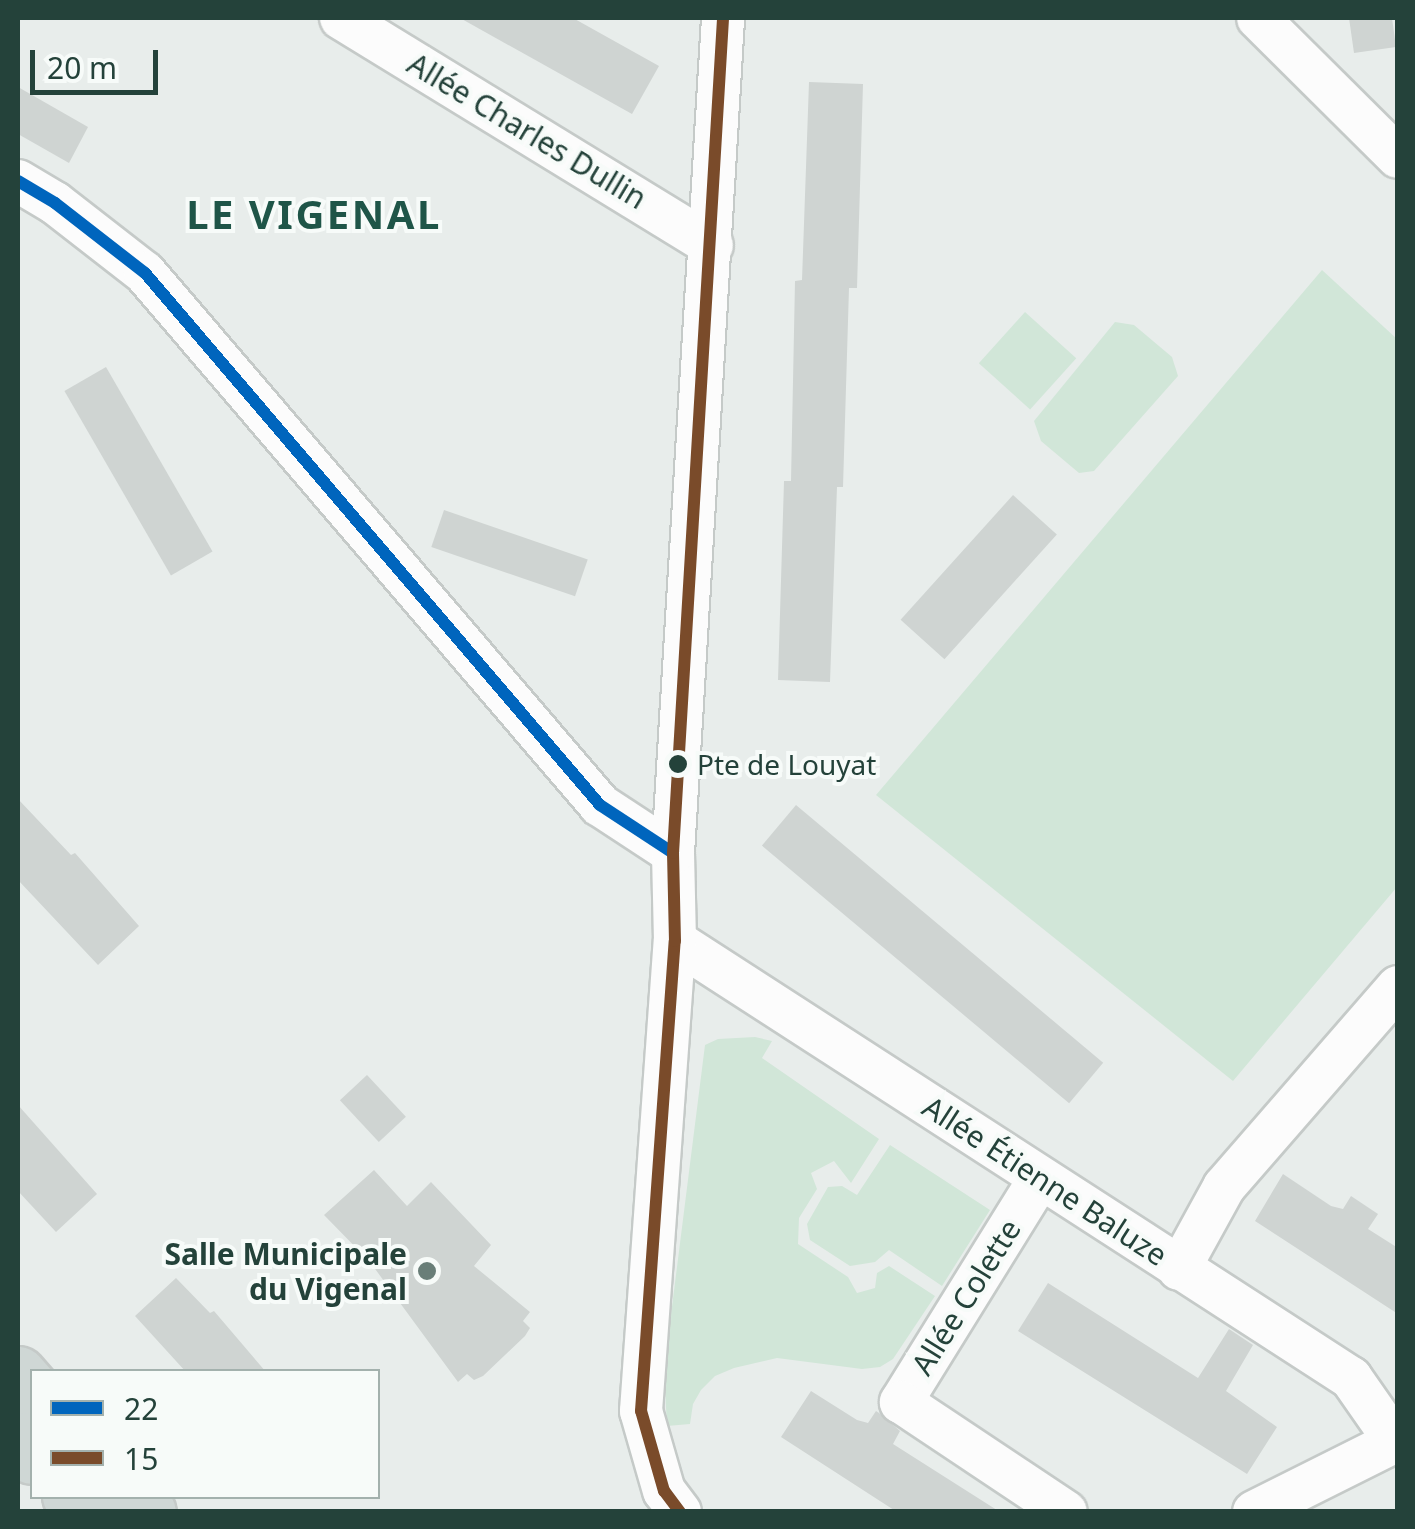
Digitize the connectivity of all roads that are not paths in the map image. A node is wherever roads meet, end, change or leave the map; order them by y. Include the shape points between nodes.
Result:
1 (341, 18) edge
2 (723, 18) edge
3 (1258, 18) edge
4 (1398, 157) edge
5 (18, 181) edge
6 (712, 245) junction
7 (672, 853) junction
8 (675, 941) junction
9 (1398, 987) edge
10 (1040, 1178) junction
11 (1179, 1269) junction
12 (1396, 1440) edge
13 (680, 1512) edge
14 (1066, 1512) edge
15 (1254, 1512) edge

1 - 6 street, Allée Charles Dullin
2 - 6 street
3 - 4 street
5 - 7 street via 145,273 600,806
6 - 7 street
7 - 8 street
8 - 10 street, Allée Étienne Baluze
8 - 13 street via 641,1411 664,1491
9 - 11 street via 1224,1186
10 - 11 street, Allée Étienne Baluze
10 - 14 street, Allée Colette via 902,1402
11 - 12 street, Allée Étienne Baluze via 1351,1378
12 - 15 street

